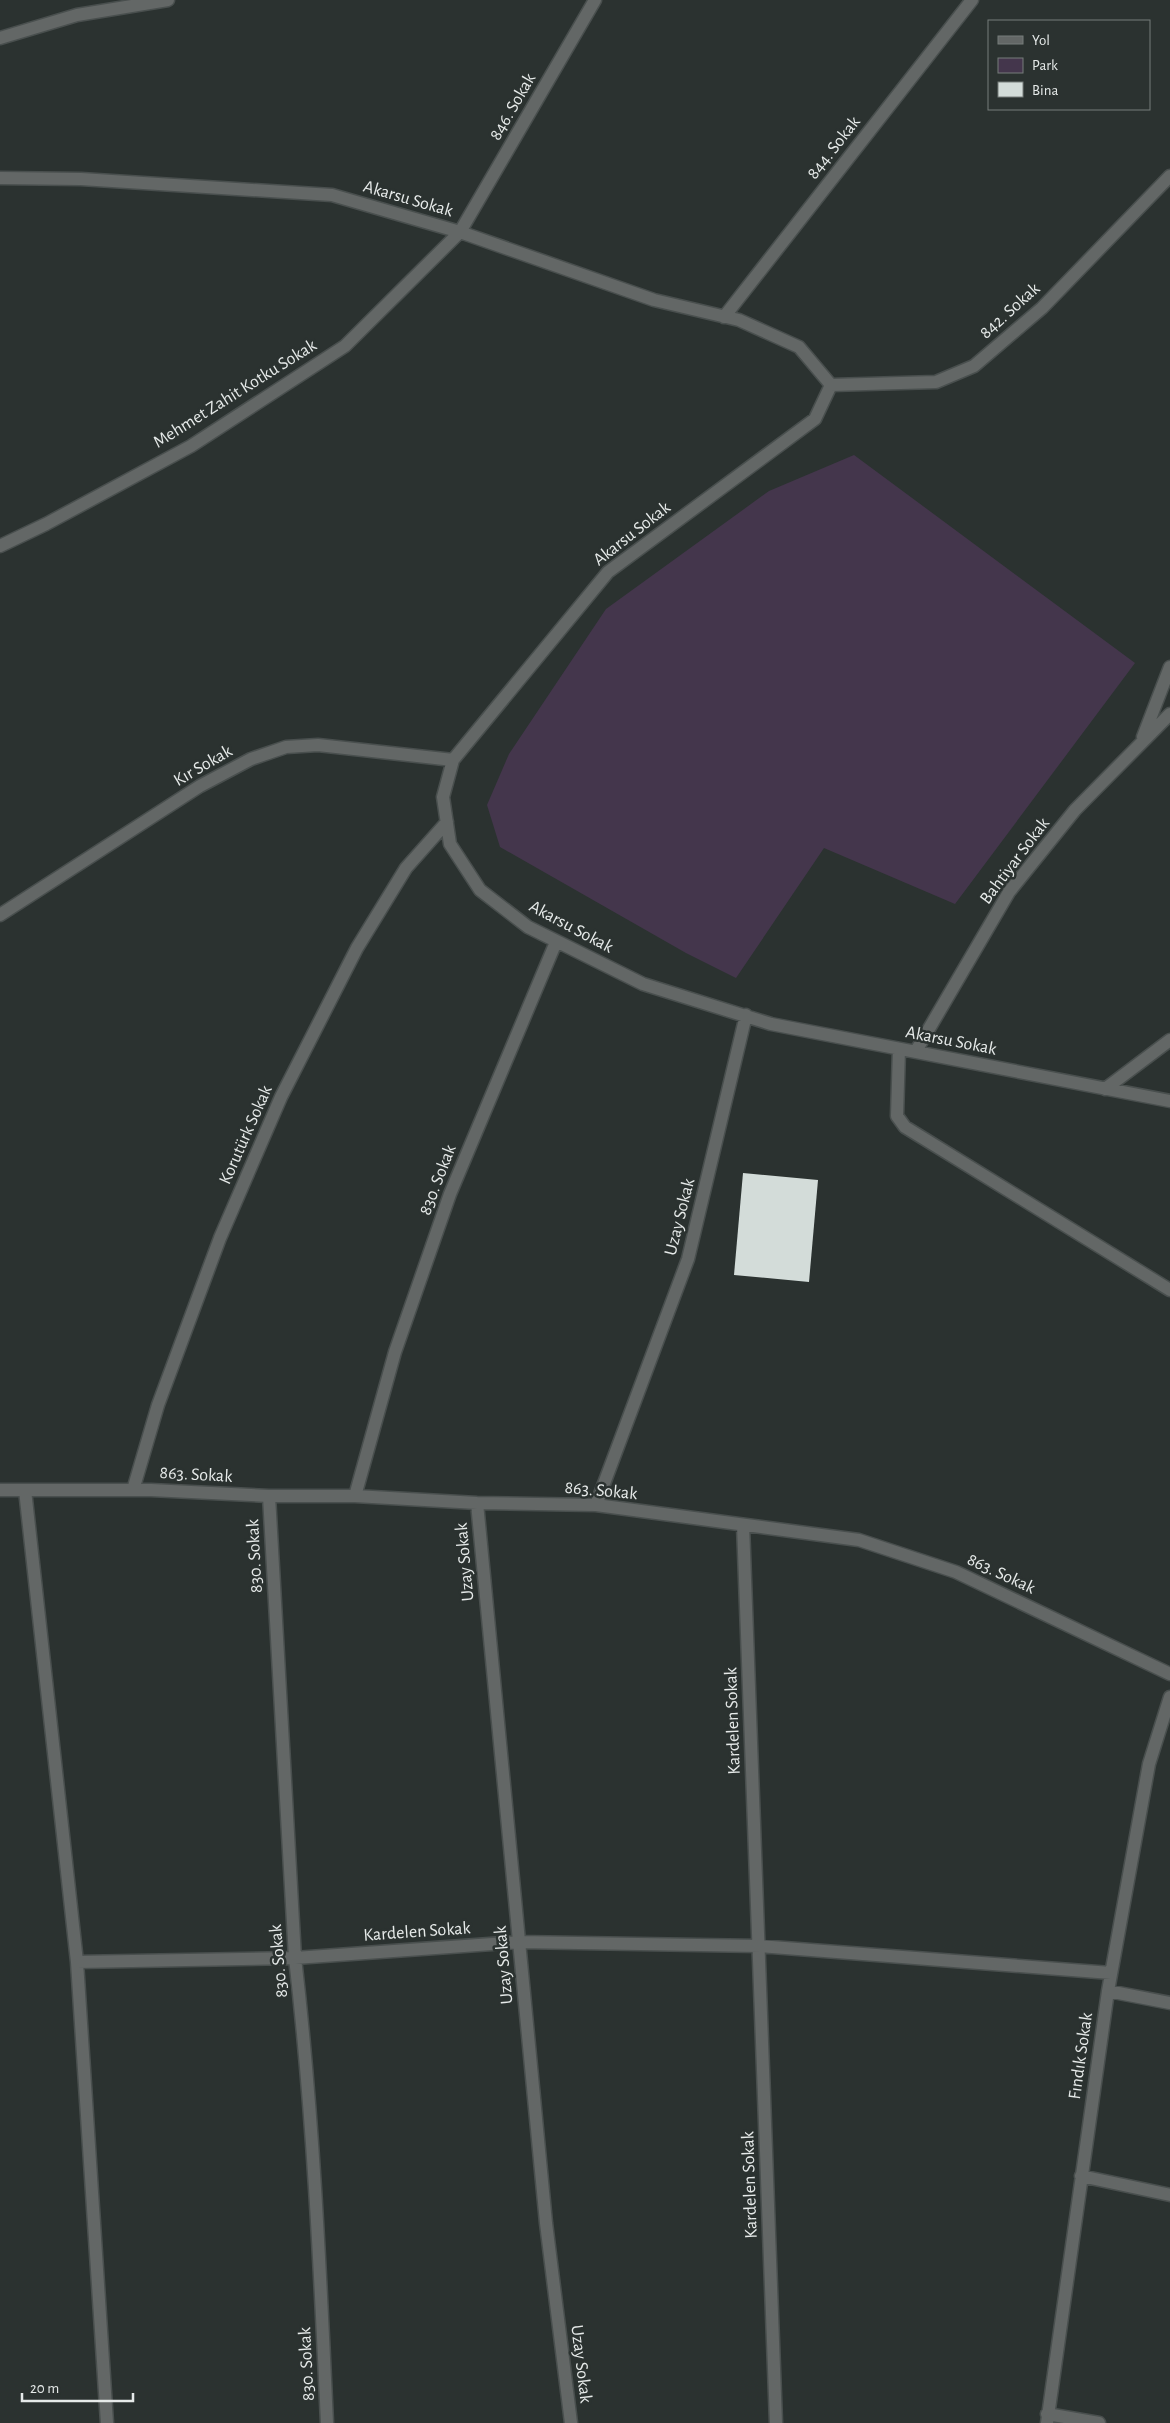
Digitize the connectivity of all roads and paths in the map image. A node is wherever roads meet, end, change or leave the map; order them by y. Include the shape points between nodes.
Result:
1 (168, 0) edge
2 (595, 0) edge
3 (972, 0) edge
4 (0, 38) edge
5 (1170, 176) edge
6 (0, 178) edge
7 (460, 232) junction
8 (724, 317) junction
9 (831, 385) junction
10 (0, 546) edge
11 (1170, 667) edge
12 (1170, 714) edge
13 (1141, 742) junction
14 (453, 760) junction
15 (447, 822) junction
16 (0, 915) edge
17 (556, 942) junction
18 (746, 1015) junction
19 (1170, 1040) edge
20 (899, 1049) junction
21 (916, 1051) junction
22 (1105, 1089) junction
23 (1170, 1102) edge
24 (1170, 1290) edge
25 (0, 1490) edge
26 (25, 1490) junction
27 (133, 1490) junction
28 (269, 1496) junction
29 (355, 1496) junction
30 (478, 1503) junction
31 (596, 1505) junction
32 (743, 1525) junction
33 (1170, 1674) edge
34 (1170, 1697) edge
35 (519, 1942) junction
36 (759, 1946) junction
37 (295, 1958) junction
38 (77, 1962) junction
39 (1111, 1973) junction
40 (1108, 1991) junction
41 (1170, 2003) edge
42 (1081, 2176) junction
43 (1170, 2195) edge
44 (1047, 2418) edge
45 (107, 2423) edge
46 (327, 2423) edge
47 (571, 2423) edge
48 (776, 2423) edge
49 (1099, 2423) edge

1 - 4 street via 77,15
2 - 7 street, 846. Sokak
3 - 8 street, 844. Sokak
5 - 9 street, 842. Sokak via 1042,308 974,366 936,382
6 - 7 street, Akarsu Sokak via 81,179 332,195
7 - 8 street, Akarsu Sokak via 654,300
7 - 10 street, Mehmet Zahit Kotku Sokak via 345,346 191,446
8 - 9 street, Akarsu Sokak via 739,320 799,347
9 - 14 street, Akarsu Sokak via 815,419 608,572
11 - 13 street
12 - 13 street, Bahtiyar Sokak
13 - 21 street, Bahtiyar Sokak via 1076,810 1009,892
14 - 15 street, Akarsu Sokak via 443,798
14 - 16 street, Kır Sokak via 318,745 286,747 251,759 200,786
15 - 17 street, Akarsu Sokak via 450,844 480,890 528,927
15 - 27 street, Korutürk Sokak via 406,868 357,948 281,1097 217,1247 158,1405
17 - 18 street, Akarsu Sokak via 644,984
17 - 29 street, 830. Sokak via 450,1194 395,1352
18 - 20 street, Akarsu Sokak via 771,1024
18 - 31 street, Uzay Sokak via 688,1259
19 - 22 street
20 - 21 street, Akarsu Sokak
20 - 24 street via 897,1116 906,1127
21 - 22 street, Akarsu Sokak
22 - 23 street, Akarsu Sokak
25 - 26 street, 863. Sokak
26 - 27 street, 863. Sokak
26 - 38 street
27 - 28 street, 863. Sokak
28 - 29 street, 863. Sokak
28 - 37 street, 830. Sokak
29 - 30 street, 863. Sokak
30 - 31 street, 863. Sokak
30 - 35 street, Uzay Sokak
31 - 32 street, 863. Sokak
32 - 33 street, 863. Sokak via 859,1540 956,1572
32 - 36 street, Kardelen Sokak
34 - 39 street, Fındık Sokak via 1149,1764
35 - 36 street, Kardelen Sokak
35 - 37 street, Kardelen Sokak
35 - 47 street, Uzay Sokak via 546,2223
36 - 39 street, Kardelen Sokak
36 - 48 street, Kardelen Sokak
37 - 38 street, Kardelen Sokak
37 - 46 street, 830. Sokak via 303,2023 320,2260
38 - 45 street
39 - 40 street, Fındık Sokak
40 - 41 street
40 - 42 street, Fındık Sokak
42 - 43 street
42 - 44 street, Fındık Sokak
44 - 49 street

